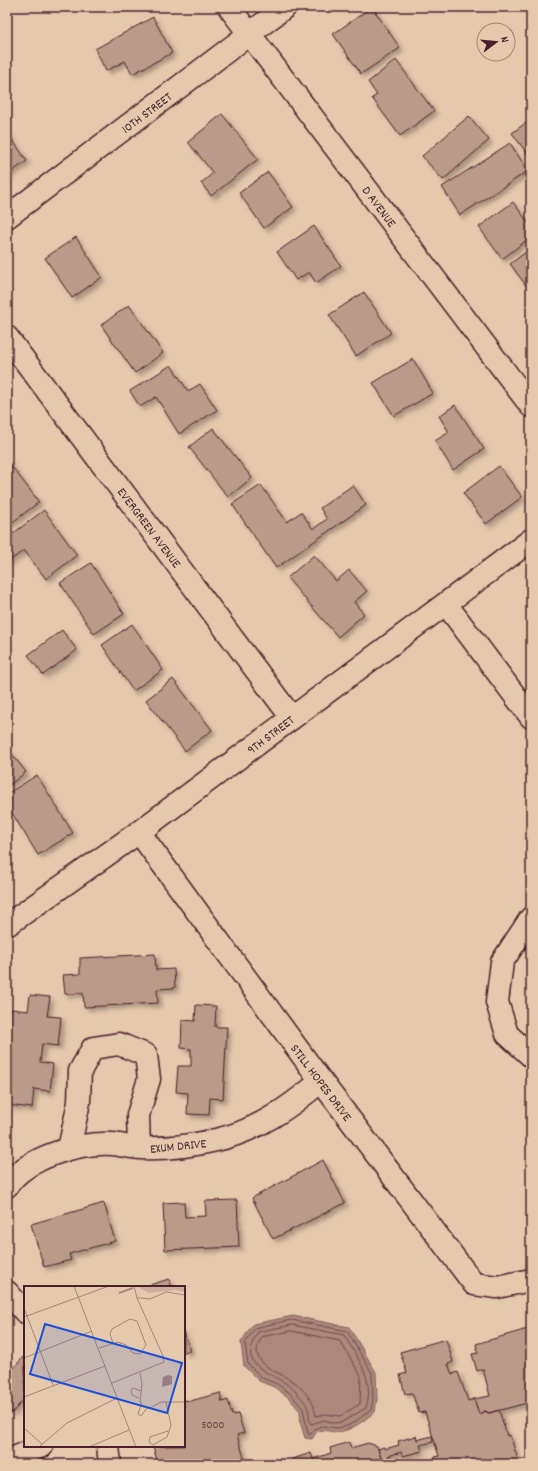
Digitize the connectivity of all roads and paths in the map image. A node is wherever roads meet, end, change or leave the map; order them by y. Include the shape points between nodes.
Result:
1 (229, 7) edge
2 (285, 7) edge
3 (249, 34) junction
4 (7, 218) edge
5 (7, 337) edge
6 (531, 406) edge
7 (531, 540) edge
8 (446, 604) junction
9 (531, 717) edge
10 (292, 718) junction
11 (139, 832) junction
12 (531, 918) edge
13 (7, 925) edge
14 (531, 1056) edge
15 (321, 1081) junction
16 (139, 1148) junction
17 (69, 1149) junction
18 (8, 1183) edge
19 (531, 1280) edge
20 (7, 1292) edge
21 (24, 1311) edge
22 (40, 1447) edge
23 (108, 1447) edge
24 (7, 1461) edge
25 (110, 1464) edge

1 - 3 street, D AVENUE
2 - 3 street, 10TH STREET
3 - 4 street, 10TH STREET
3 - 6 street, D AVENUE
5 - 10 street, EVERGREEN AVENUE
7 - 8 street, 9TH STREET
8 - 9 street
8 - 10 street, 9TH STREET
10 - 11 street, 9TH STREET
11 - 13 street, 9TH STREET
11 - 15 street, STILL HOPES DRIVE
12 - 14 street via 502,962 498,1002 507,1034
15 - 16 street, EXUM DRIVE via 290,1107 244,1131 218,1140 178,1147
15 - 19 street, STILL HOPES DRIVE via 474,1284 497,1287
16 - 17 street, EXUM DRIVE via 91,1144
16 - 17 street via 138,1114 149,1079 146,1055 119,1044 93,1048 80,1071 79,1102
17 - 18 street, EXUM DRIVE via 36,1161
20 - 21 street
22 - 24 street
23 - 25 street

